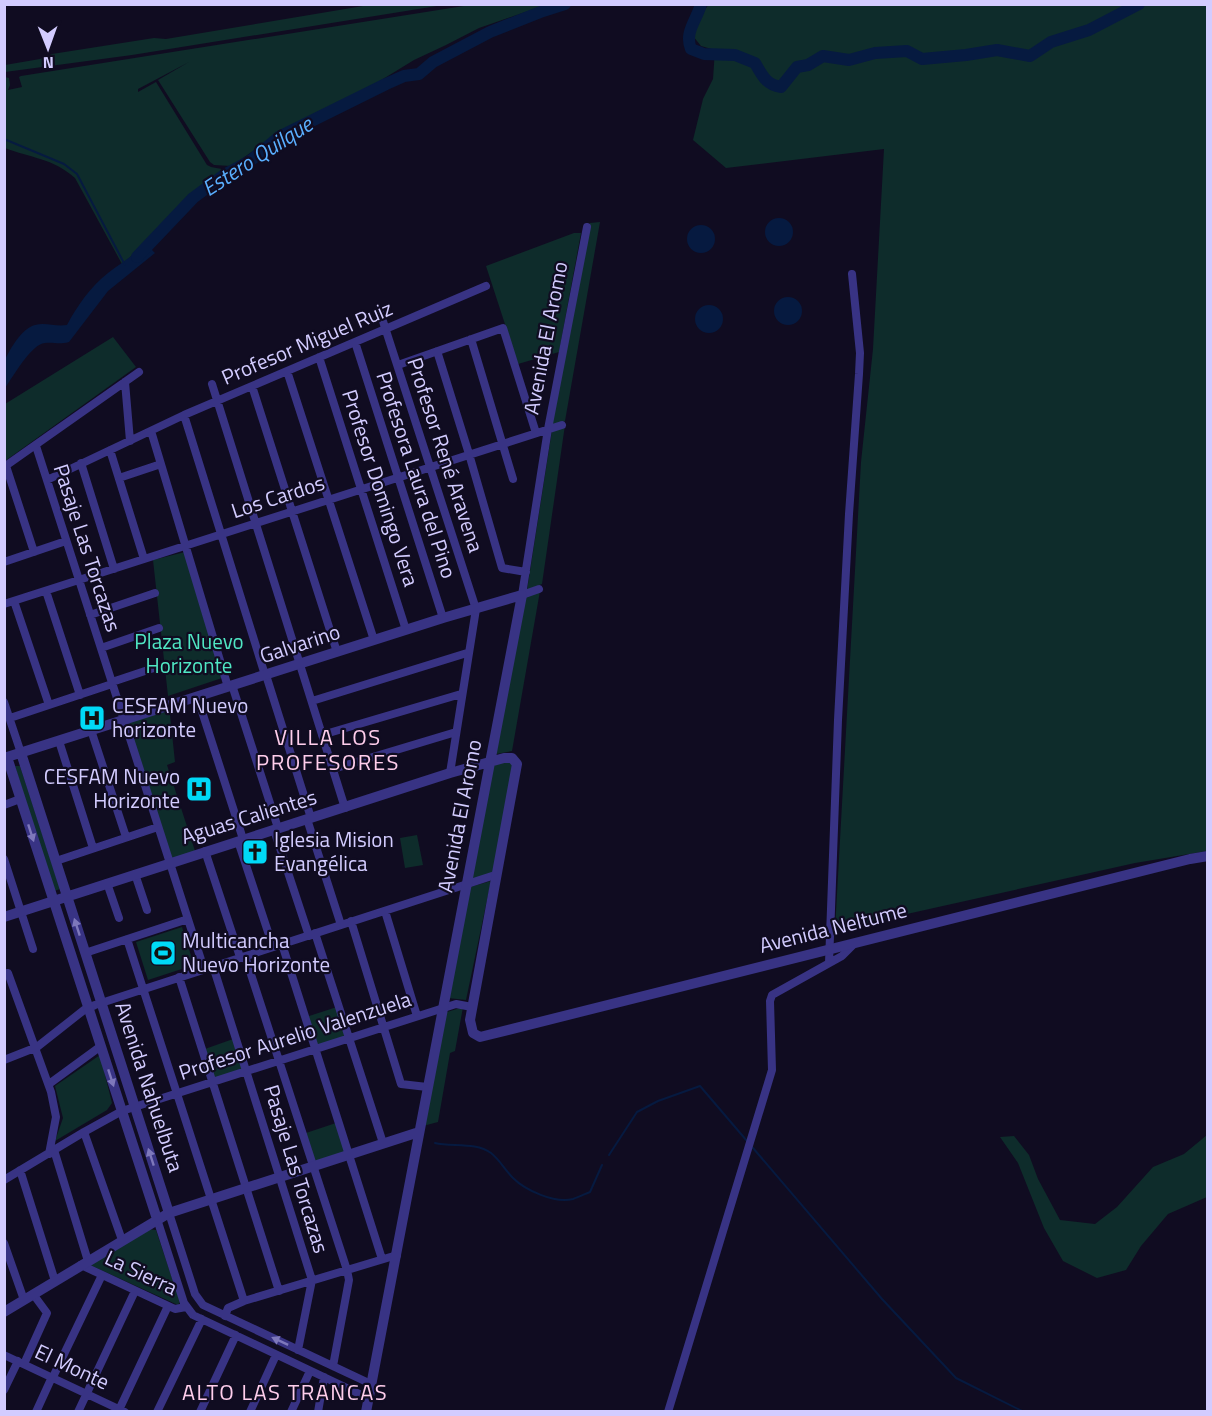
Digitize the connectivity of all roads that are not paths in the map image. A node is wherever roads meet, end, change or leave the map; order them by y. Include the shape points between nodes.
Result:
1 (587, 227) dead end
2 (852, 274) dead end
3 (486, 286) dead end
4 (380, 312) dead end
5 (386, 329) junction
6 (471, 339) junction
7 (355, 342) junction
8 (436, 351) junction
9 (319, 357) junction
10 (398, 365) junction
11 (287, 371) junction
12 (139, 372) dead end
13 (125, 382) junction
14 (212, 384) dead end
15 (252, 386) junction
16 (218, 401) junction
17 (184, 415) junction
18 (562, 425) dead end
19 (548, 429) junction
20 (151, 431) junction
21 (536, 433) junction
22 (130, 441) junction
23 (503, 444) junction
24 (36, 446) junction
25 (110, 450) junction
26 (469, 454) junction
27 (81, 463) junction
28 (161, 464) junction
29 (5, 467) edge
30 (429, 467) junction
31 (398, 477) junction
32 (119, 478) junction
33 (513, 479) dead end
34 (47, 480) junction
35 (361, 489) junction
36 (328, 500) junction
37 (292, 511) junction
38 (256, 523) junction
39 (221, 534) junction
40 (66, 541) junction
41 (186, 546) junction
42 (34, 552) junction
43 (144, 559) junction
44 (4, 562) edge
45 (114, 569) junction
46 (526, 572) junction
47 (79, 580) junction
48 (539, 589) dead end
49 (46, 591) junction
50 (155, 593) dead end
51 (522, 596) junction
52 (14, 601) junction
53 (4, 604) edge
54 (476, 609) junction
55 (90, 615) junction
56 (443, 618) junction
57 (159, 628) dead end
58 (406, 630) junction
59 (374, 640) junction
60 (101, 648) junction
61 (336, 652) junction
62 (467, 652) junction
63 (300, 664) junction
64 (157, 667) dead end
65 (265, 675) junction
66 (112, 683) junction
67 (230, 686) junction
68 (461, 694) junction
69 (81, 695) junction
70 (197, 696) junction
71 (312, 700) junction
72 (4, 702) edge
73 (49, 705) junction
74 (10, 718) junction
75 (124, 719) junction
76 (91, 730) junction
77 (456, 732) junction
78 (322, 735) junction
79 (58, 741) junction
80 (21, 753) junction
81 (5, 755) edge
82 (507, 757) joint
83 (490, 762) junction
84 (333, 769) junction
85 (450, 774) junction
86 (20, 799) junction
87 (4, 805) edge
88 (345, 808) junction
89 (309, 819) junction
90 (158, 826) junction
91 (276, 829) junction
92 (126, 837) junction
93 (241, 840) junction
94 (93, 848) junction
95 (205, 851) junction
96 (1208, 856) edge
97 (4, 859) edge
98 (56, 861) junction
99 (170, 862) junction
100 (135, 874) junction
101 (495, 876) junction
102 (107, 883) junction
103 (467, 884) junction
104 (67, 896) junction
105 (53, 900) junction
106 (147, 910) dead end
107 (385, 910) junction
108 (21, 911) junction
109 (4, 917) edge
110 (119, 918) dead end
111 (188, 919) junction
112 (351, 921) junction
113 (341, 925) junction
114 (312, 934) junction
115 (127, 939) junction
116 (278, 945) junction
117 (853, 945) junction
118 (33, 949) dead end
119 (829, 950) junction
120 (85, 953) junction
121 (243, 957) junction
122 (829, 963) junction
123 (209, 968) junction
124 (6, 973) edge
125 (179, 977) junction
126 (143, 989) junction
127 (101, 1003) junction
128 (88, 1007) junction
129 (472, 1007) junction
130 (442, 1008) junction
131 (417, 1016) junction
132 (384, 1027) junction
133 (471, 1029) joint
134 (350, 1038) junction
135 (101, 1046) junction
136 (316, 1048) junction
137 (34, 1049) junction
138 (4, 1060) edge
139 (279, 1060) junction
140 (246, 1071) junction
141 (212, 1082) junction
142 (49, 1084) junction
143 (427, 1088) junction
144 (177, 1093) junction
145 (135, 1106) junction
146 (122, 1111) junction
147 (84, 1132) junction
148 (419, 1132) junction
149 (383, 1143) junction
150 (52, 1152) junction
151 (349, 1154) junction
152 (313, 1166) junction
153 (20, 1170) junction
154 (280, 1177) junction
155 (4, 1180) edge
156 (246, 1188) junction
157 (211, 1199) junction
158 (169, 1213) junction
159 (157, 1219) junction
160 (122, 1240) junction
161 (4, 1243) edge
162 (397, 1255) junction
163 (382, 1259) junction
164 (85, 1263) junction
165 (347, 1270) junction
166 (102, 1275) junction
167 (312, 1280) junction
168 (55, 1281) junction
169 (135, 1290) junction
170 (279, 1291) junction
171 (29, 1297) junction
172 (244, 1301) junction
173 (168, 1306) junction
174 (186, 1307) junction
175 (4, 1312) edge
176 (225, 1316) junction
177 (202, 1319) junction
178 (236, 1335) junction
179 (298, 1350) junction
180 (4, 1355) edge
181 (276, 1355) junction
182 (21, 1363) junction
183 (333, 1366) junction
184 (310, 1371) junction
185 (52, 1377) junction
186 (324, 1377) junction
187 (371, 1384) junction
188 (4, 1390) edge
189 (86, 1393) junction
190 (368, 1398) junction
191 (121, 1411) edge
192 (36, 1412) edge
193 (78, 1412) edge
194 (158, 1412) edge
195 (200, 1412) edge
196 (250, 1412) edge
197 (291, 1412) edge
198 (318, 1412) edge
199 (366, 1412) edge
200 (668, 1412) edge

1 - 19 street, Avenida El Aromo
2 - 119 street via 860,374 849,503
3 - 5 street, Profesor Miguel Ruiz
4 - 5 street, Profesor René Aravena
5 - 7 street, Profesor Miguel Ruiz
5 - 10 street, Profesor René Aravena
6 - 8 street
6 - 21 street via 503,328
6 - 23 street
7 - 9 street, Profesor Miguel Ruiz
7 - 31 street, Profesora Laura del Pino
8 - 10 street
8 - 26 street
9 - 11 street, Profesor Miguel Ruiz
9 - 35 street, Profesor Domingo Vera
10 - 30 street, Profesor René Aravena
11 - 15 street, Profesor Miguel Ruiz
11 - 36 street
12 - 13 street
13 - 22 street
13 - 24 street
14 - 16 street
15 - 16 street, Profesor Miguel Ruiz
15 - 37 street
16 - 17 street, Profesor Miguel Ruiz
16 - 38 street
17 - 20 street, Profesor Miguel Ruiz
17 - 39 street
18 - 19 street, Los Cardos
19 - 21 street, Los Cardos
19 - 46 street, Avenida El Aromo
20 - 22 street, Profesor Miguel Ruiz
20 - 28 street
21 - 23 street, Los Cardos
22 - 25 street, Profesor Miguel Ruiz
23 - 26 street, Los Cardos
23 - 33 street
24 - 29 street
24 - 34 street, Pasaje Las Torcazas
25 - 27 street, Profesor Miguel Ruiz
25 - 32 street
26 - 30 street, Los Cardos
26 - 46 street via 502,568
27 - 34 street, Profesor Miguel Ruiz
27 - 45 street
28 - 32 street
28 - 41 street
29 - 42 street
30 - 31 street, Los Cardos
30 - 54 street, Profesor René Aravena
31 - 35 street, Los Cardos
31 - 56 street, Profesora Laura del Pino
32 - 43 street
34 - 40 street, Pasaje Las Torcazas
35 - 36 street, Los Cardos
35 - 58 street, Profesor Domingo Vera
36 - 37 street, Los Cardos
36 - 59 street
37 - 38 street, Los Cardos
37 - 61 street
38 - 39 street, Los Cardos
38 - 63 street
39 - 41 street, Los Cardos
39 - 65 street
40 - 42 street
40 - 47 street, Pasaje Las Torcazas
41 - 43 street, Los Cardos
41 - 67 street
42 - 44 street
43 - 45 street, Los Cardos
45 - 47 street, Los Cardos
46 - 51 street, Avenida El Aromo
47 - 49 street, Los Cardos
47 - 55 street, Pasaje Las Torcazas
48 - 51 street, Galvarino
49 - 52 street, Los Cardos
49 - 69 street
50 - 55 street
51 - 54 street, Galvarino
51 - 83 street, Avenida El Aromo
52 - 53 street, Los Cardos
52 - 73 street
54 - 56 street, Galvarino
54 - 62 street
55 - 60 street, Pasaje Las Torcazas
56 - 58 street, Galvarino
57 - 60 street
58 - 59 street, Galvarino
59 - 61 street, Galvarino
60 - 66 street, Pasaje Las Torcazas
61 - 63 street, Galvarino
62 - 68 street
62 - 71 street
63 - 65 street, Galvarino
63 - 71 street
64 - 66 street
65 - 67 street, Galvarino
65 - 89 street
66 - 69 street
66 - 75 street, Pasaje Las Torcazas
67 - 70 street, Galvarino
67 - 91 street
68 - 77 street
68 - 78 street
69 - 73 street
70 - 75 street, Galvarino
70 - 93 street
71 - 78 street
72 - 74 street, Avenida Nahuelbuta
73 - 74 street
74 - 80 street, Avenida Nahuelbuta
75 - 76 street, Galvarino
75 - 90 street, Pasaje Las Torcazas
76 - 79 street, Galvarino
76 - 92 street
77 - 84 street
77 - 85 street
78 - 84 street
79 - 80 street, Galvarino
79 - 94 street
80 - 81 street, Galvarino
80 - 98 street, Avenida Nahuelbuta
81 - 86 street, Avenida Nahuelbuta
82 - 83 street, Aguas Calientes
82 - 101 street, Avenida El Aromo via 514,759 517,766
83 - 85 street, Aguas Calientes
83 - 103 street, Avenida El Aromo
84 - 88 street
85 - 88 street, Aguas Calientes
86 - 87 street
86 -> 105 street, Avenida Nahuelbuta
88 - 89 street, Aguas Calientes
89 - 91 street, Aguas Calientes
89 - 113 street
90 - 92 street
90 - 99 street, Pasaje Las Torcazas
91 - 93 street, Aguas Calientes
91 - 114 street
92 - 94 street
93 - 95 street, Aguas Calientes
93 - 116 street
94 - 98 street
95 - 99 street, Aguas Calientes
95 - 121 street
96 - 117 street, Avenida Neltume
97 - 108 street
98 - 104 street, Avenida Nahuelbuta
99 - 100 street, Aguas Calientes
99 - 111 street, Pasaje Las Torcazas
100 - 102 street, Aguas Calientes
100 - 106 street
101 - 103 street
101 - 129 street, Avenida El Aromo
102 - 104 street, Aguas Calientes
102 - 110 street
103 - 107 street
103 - 130 street, Avenida El Aromo
104 - 105 street, Aguas Calientes
120 -> 104 street, Avenida Nahuelbuta
105 - 108 street, Aguas Calientes
105 - 128 street, Avenida Nahuelbuta
107 - 112 street
107 - 131 street
108 - 109 street, Aguas Calientes
108 - 118 street
111 - 115 street
111 - 123 street, Pasaje Las Torcazas
112 - 113 street
112 - 132 street
113 - 114 street
114 - 116 street
114 - 134 street
115 - 120 street
115 - 126 street
116 - 121 street
116 - 136 street
117 - 119 street, Avenida Neltume
117 - 122 street
119 - 122 street
119 - 133 street, Avenida Neltume via 485,1036 477,1036
120 - 127 street, Avenida Nahuelbuta
121 - 123 street
121 - 139 street
122 - 200 street via 776,991 770,1001 772,1070
123 - 125 street
123 - 140 street, Pasaje Las Torcazas
124 - 137 street
125 - 126 street
125 - 141 street
126 - 127 street
126 - 144 street
127 - 128 street
127 - 145 street, Avenida Nahuelbuta
128 - 135 street, Avenida Nahuelbuta
128 - 137 street
129 - 130 street, Profesor Aurelio Valenzuela via 456,1004
129 - 133 street, Avenida El Aromo
130 - 131 street, Profesor Aurelio Valenzuela
130 - 143 street, Avenida El Aromo
131 - 132 street, Profesor Aurelio Valenzuela
132 - 134 street, Profesor Aurelio Valenzuela
132 - 143 street via 401,1084
134 - 136 street, Profesor Aurelio Valenzuela
134 - 149 street
135 - 142 street
135 -> 146 street, Avenida Nahuelbuta
136 - 139 street, Profesor Aurelio Valenzuela
136 - 151 street
137 - 138 street
137 - 142 street
139 - 140 street, Profesor Aurelio Valenzuela
139 - 152 street
140 - 141 street, Profesor Aurelio Valenzuela
140 - 154 street, Pasaje Las Torcazas
141 - 144 street, Profesor Aurelio Valenzuela
141 - 156 street
142 - 150 street via 56,1117
143 - 148 street, Avenida El Aromo
144 - 145 street, Profesor Aurelio Valenzuela
144 - 157 street
145 - 146 street, Profesor Aurelio Valenzuela
158 -> 145 street, Avenida Nahuelbuta
146 - 147 street, Profesor Aurelio Valenzuela
146 - 159 street, Avenida Nahuelbuta
147 - 150 street, Profesor Aurelio Valenzuela
147 - 160 street
148 - 149 street
148 - 162 street, Avenida El Aromo
149 - 151 street
150 - 153 street, Profesor Aurelio Valenzuela
150 - 164 street
151 - 152 street
151 - 163 street
152 - 154 street
152 - 165 street
153 - 155 street, Profesor Aurelio Valenzuela
153 - 168 street
154 - 156 street
154 - 167 street, Pasaje Las Torcazas
156 - 157 street
156 - 170 street
157 - 158 street
157 - 172 street
158 - 159 street
158 - 176 street, Avenida Nahuelbuta via 198,1299
159 - 160 street
159 - 174 street, Avenida Nahuelbuta
160 - 164 street
161 - 171 street
162 - 163 street
162 - 187 street, Avenida El Aromo
163 - 165 street
164 - 166 street, La Sierra
164 - 168 street
165 - 167 street
165 - 183 street via 349,1280
166 - 169 street, La Sierra
166 - 185 street
167 - 170 street
167 - 179 street, Pasaje Las Torcazas
168 - 171 street
169 - 173 street, La Sierra
169 - 189 street
170 - 172 street
171 - 175 street
171 - 182 street via 47,1313
172 - 176 street via 228,1308
173 - 174 street, La Sierra via 179,1310
173 - 191 street
174 - 177 street
179 -> 176 street, Avenida Nahuelbuta
177 - 178 street
177 - 194 street
178 - 181 street
178 - 195 street
179 - 183 street, Avenida Nahuelbuta
180 - 182 street, El Monte
181 - 184 street
181 - 196 street
182 - 185 street, El Monte
182 - 188 street
183 - 187 street, Avenida Nahuelbuta
184 - 186 street
184 - 197 street
185 - 189 street, El Monte
185 - 192 street
186 - 190 street
186 - 198 street
187 - 190 street, Avenida El Aromo
189 - 191 street, El Monte
189 - 193 street
190 - 199 street, Avenida El Aromo

